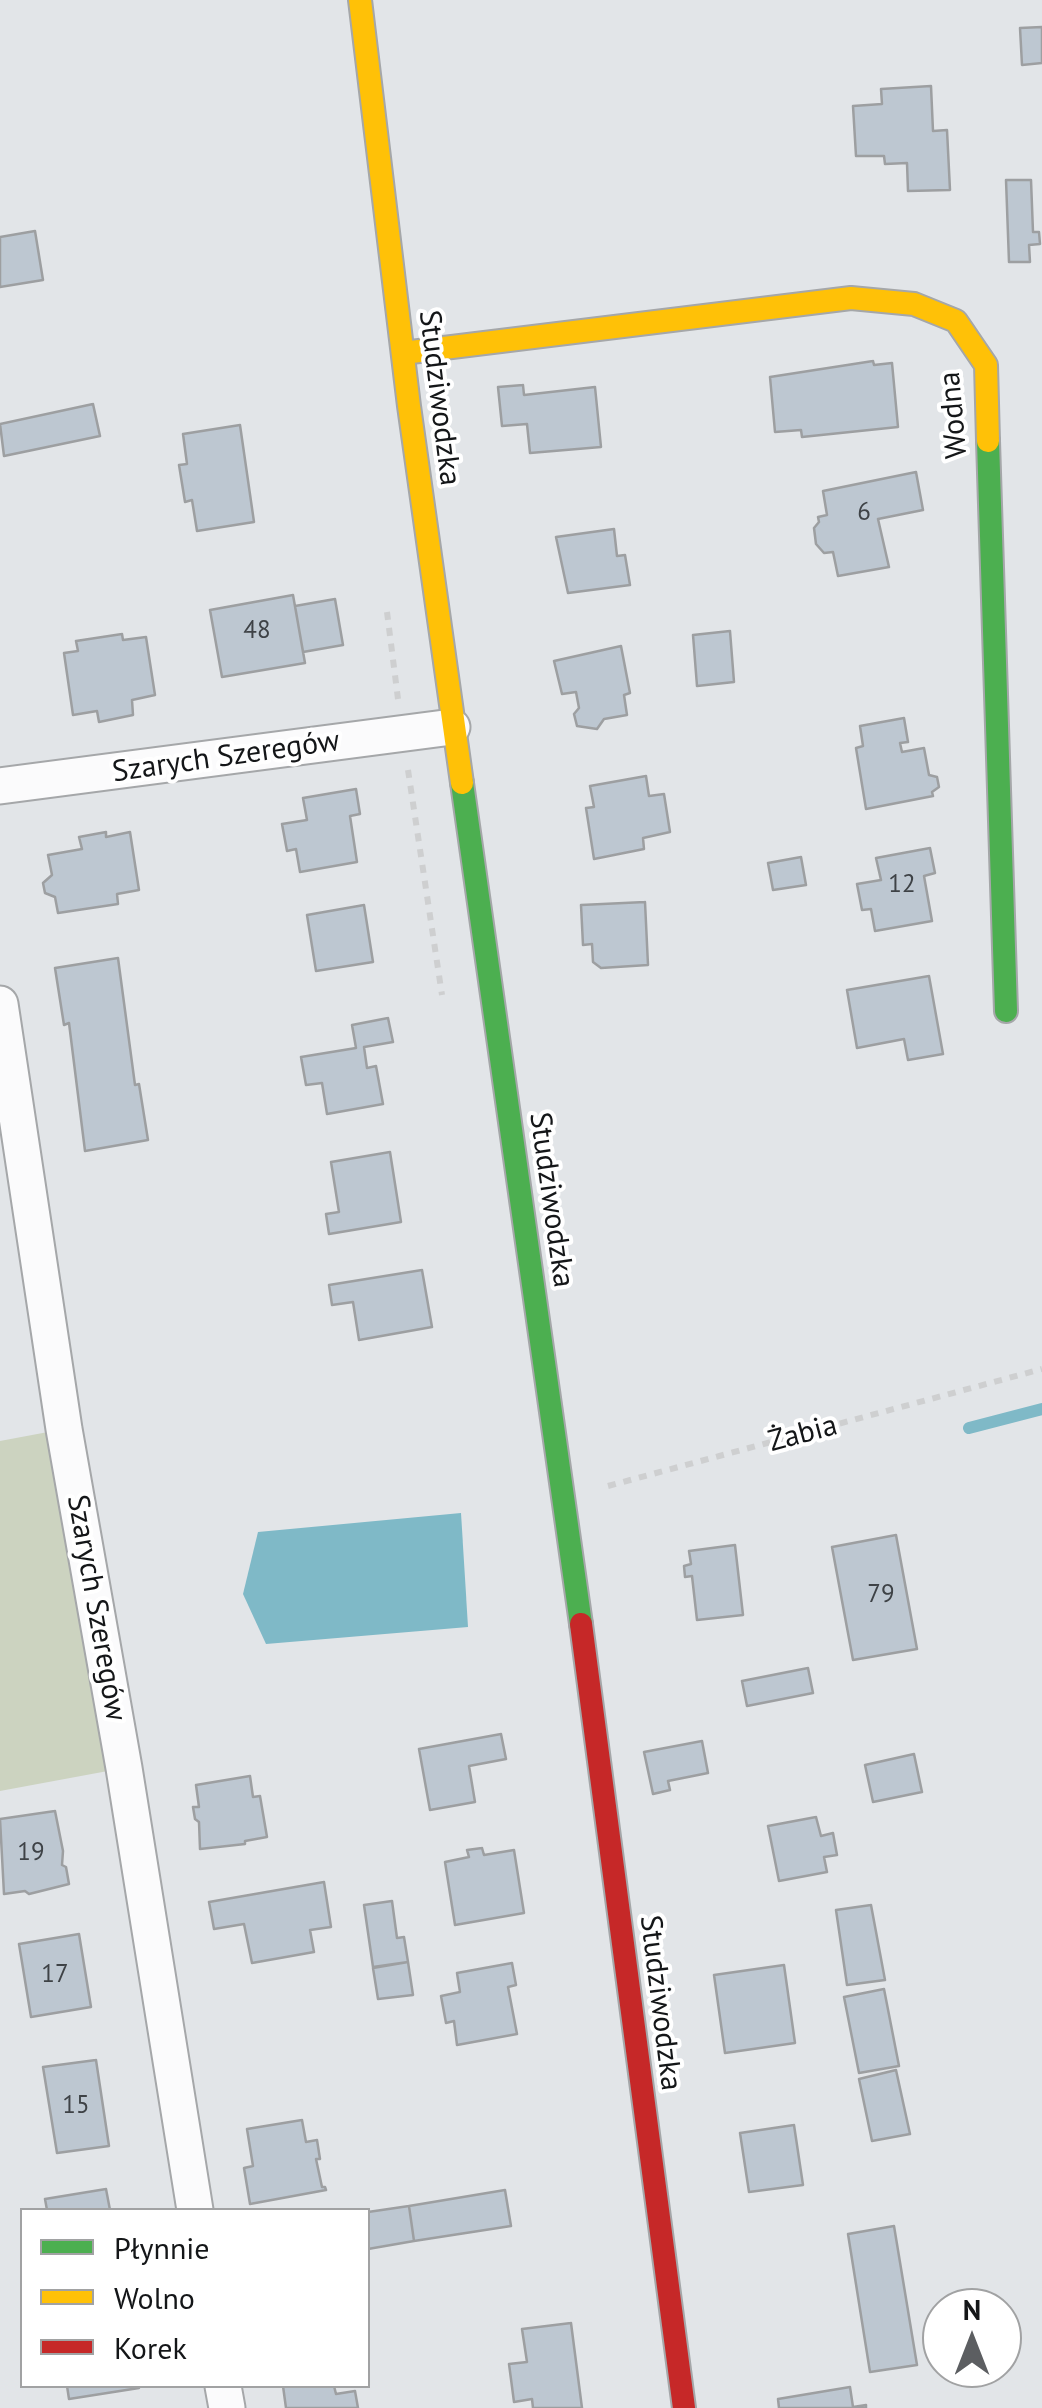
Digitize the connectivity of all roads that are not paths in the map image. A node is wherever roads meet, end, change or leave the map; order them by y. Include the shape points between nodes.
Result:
1 (360, 0) edge
2 (403, 353) junction
3 (452, 727) junction
4 (0, 786) edge
5 (0, 1004) edge
6 (1006, 1011) dead end
7 (195, 2208) edge
8 (684, 2408) edge

1 - 2 street, Studziwodzka
2 - 3 street, Studziwodzka
2 - 6 street, Wodna via 851,298 914,304 956,321 986,365
3 - 4 street, Szarych Szeregów
3 - 8 street, Studziwodzka via 564,1498
5 - 7 street, Szarych Szeregów

